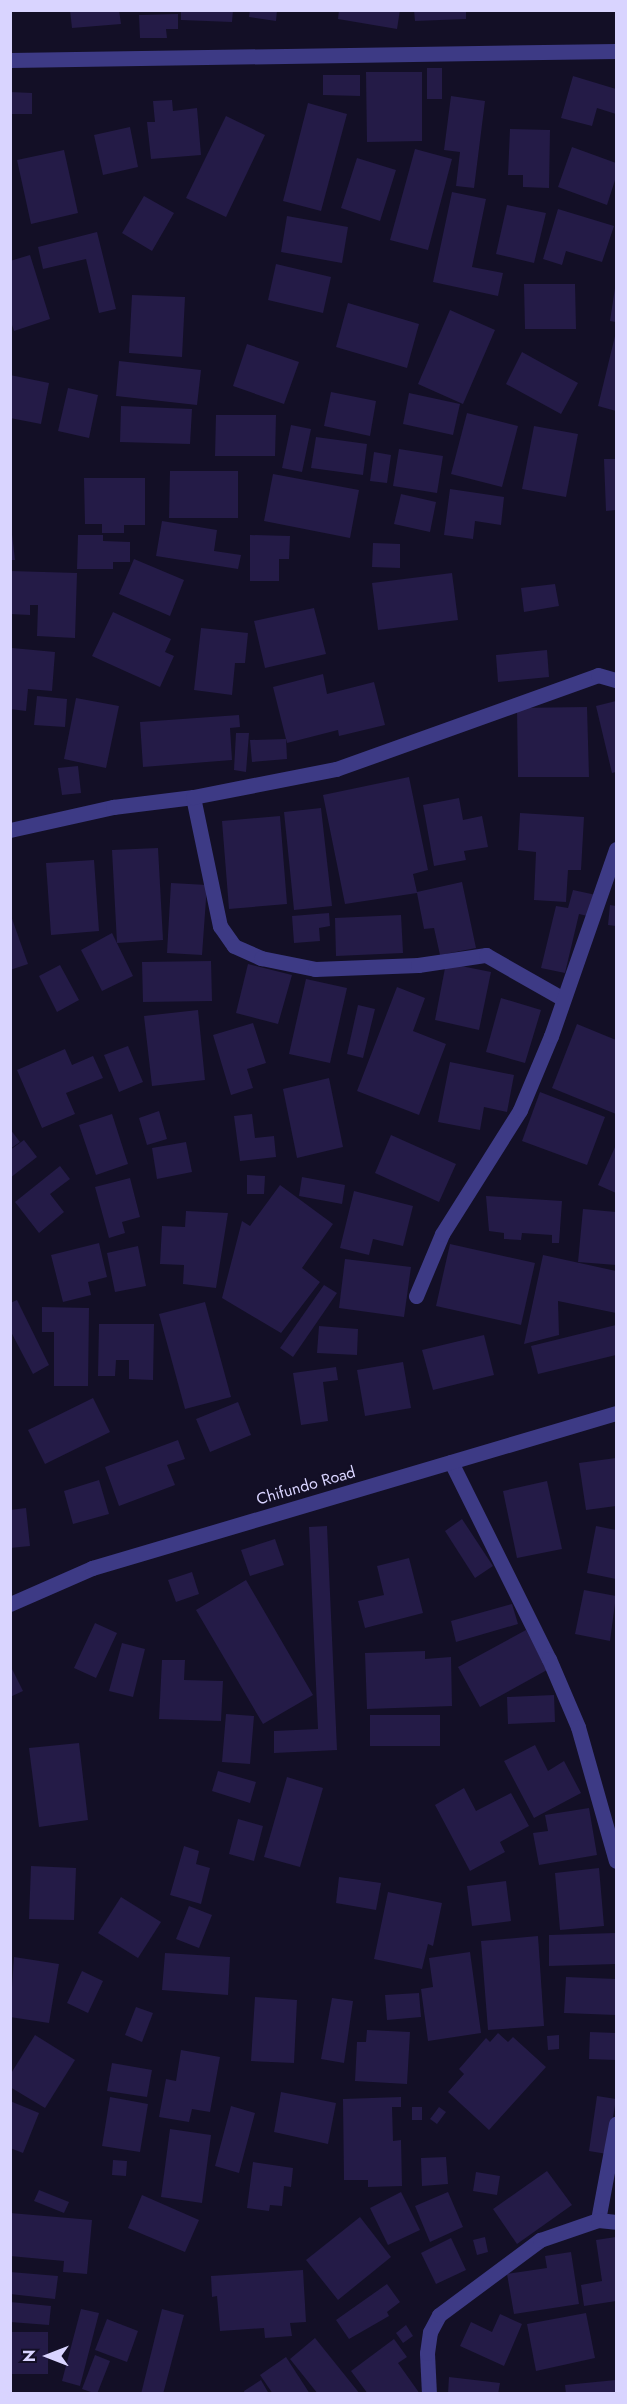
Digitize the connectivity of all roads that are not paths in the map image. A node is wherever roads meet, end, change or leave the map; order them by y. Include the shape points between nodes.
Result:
1 (616, 51) edge
2 (10, 60) edge
3 (616, 680) edge
4 (194, 797) junction
5 (10, 830) edge
6 (616, 849) edge
7 (563, 999) junction
8 (416, 1296) dead end
9 (616, 1413) edge
10 (451, 1462) junction
11 (10, 1604) edge
12 (616, 1861) edge
13 (616, 2124) edge
14 (598, 2220) junction
15 (616, 2222) edge
16 (429, 2394) edge

1 - 2 street
3 - 4 street via 598,675 336,769
4 - 5 street via 113,807
4 - 7 street via 220,926 234,946 261,958 315,969 418,965 486,955
6 - 7 street
7 - 8 street via 520,1110 442,1234
9 - 10 street, Chifundo Road
10 - 11 street, Chifundo Road via 92,1568
10 - 12 street via 574,1717
13 - 14 street
14 - 15 street
14 - 16 street via 540,2240 439,2315 430,2332 427,2353

